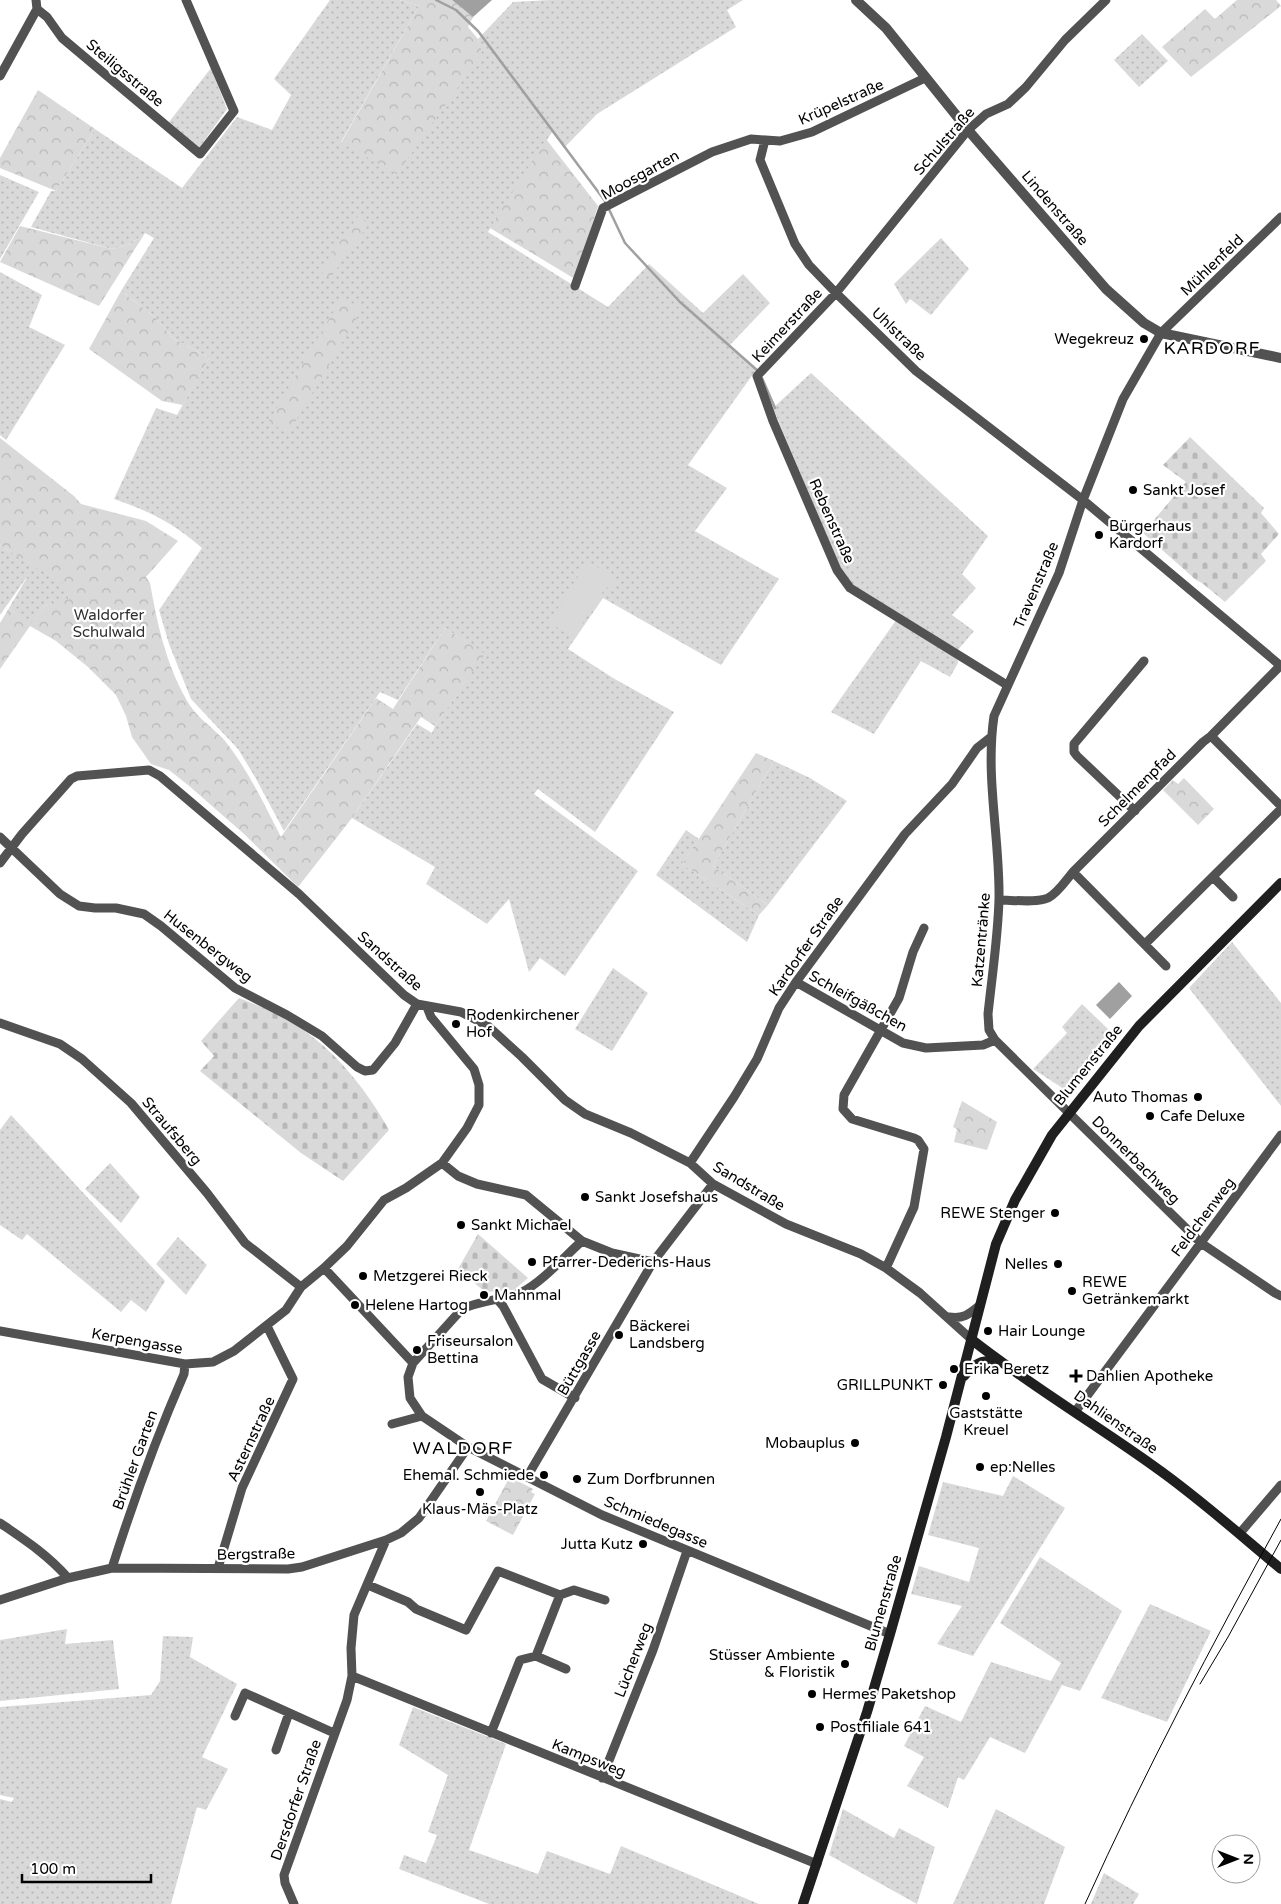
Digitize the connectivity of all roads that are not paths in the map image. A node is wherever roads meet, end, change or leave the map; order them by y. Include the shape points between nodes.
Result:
1 (186, 0) edge
2 (856, 0) edge
3 (1106, 0) edge
4 (36, 5) edge
5 (0, 76) edge
6 (925, 78) junction
7 (968, 130) junction
8 (765, 140) junction
9 (1281, 217) edge
10 (575, 286) dead end
11 (836, 293) junction
12 (1161, 333) junction
13 (1281, 358) edge
14 (759, 375) joint
15 (1083, 500) junction
16 (1144, 661) dead end
17 (1281, 665) edge
18 (1007, 685) junction
19 (1212, 736) junction
20 (991, 737) junction
21 (1281, 808) edge
22 (1135, 811) junction
23 (0, 837) edge
24 (11, 849) junction
25 (0, 863) edge
26 (1073, 872) junction
27 (1213, 877) junction
28 (1281, 883) edge
29 (1233, 897) dead end
30 (999, 900) junction
31 (924, 928) dead end
32 (1145, 944) junction
33 (1166, 966) dead end
34 (796, 982) junction
35 (417, 1004) junction
36 (427, 1006) junction
37 (0, 1023) edge
38 (880, 1030) junction
39 (995, 1040) junction
40 (1069, 1113) junction
41 (1281, 1135) edge
42 (442, 1163) junction
43 (690, 1163) junction
44 (713, 1184) junction
45 (582, 1241) junction
46 (1201, 1243) junction
47 (654, 1262) junction
48 (324, 1268) junction
49 (886, 1268) junction
50 (301, 1287) junction
51 (1281, 1296) edge
52 (497, 1299) junction
53 (979, 1306) junction
54 (948, 1317) junction
55 (267, 1326) junction
56 (0, 1331) edge
57 (971, 1339) junction
58 (1000, 1361) junction
59 (413, 1363) junction
60 (185, 1364) junction
61 (962, 1377) junction
62 (575, 1398) junction
63 (1075, 1412) junction
64 (422, 1416) junction
65 (392, 1424) dead end
66 (468, 1447) junction
67 (527, 1477) junction
68 (1281, 1485) edge
69 (0, 1523) edge
70 (1240, 1533) junction
71 (386, 1540) junction
72 (687, 1551) junction
73 (112, 1568) junction
74 (218, 1568) junction
75 (1281, 1569) edge
76 (68, 1578) junction
77 (368, 1584) junction
78 (560, 1595) junction
79 (0, 1600) edge
80 (604, 1600) dead end
81 (890, 1634) junction
82 (536, 1656) junction
83 (566, 1669) dead end
84 (352, 1676) junction
85 (289, 1713) junction
86 (235, 1716) dead end
87 (334, 1733) junction
88 (491, 1733) junction
89 (276, 1750) dead end
90 (602, 1778) junction
91 (816, 1864) junction
92 (294, 1904) edge
93 (803, 1904) edge

1 - 4 street, Steiligsstraße via 234,111 200,154 62,38
2 - 6 street, Lindenstraße via 886,28
3 - 7 street, Schulstraße via 1008,104 986,114
4 - 5 street
6 - 7 street, Lindenstraße
6 - 8 street, Krüpelstraße via 812,132 780,141
7 - 11 street, Schulstraße
7 - 12 street, Lindenstraße via 1106,289 1144,323
8 - 10 street, Moosgarten via 752,139 712,152 603,208
8 - 11 street, Uhlstraße via 760,160 795,244 809,265
9 - 12 street, Mühlenfeld
11 - 14 street, Keimerstraße
11 - 15 street, Uhlstraße via 916,370
12 - 13 street, Lindenstraße
12 - 15 street, Travenstraße via 1123,399
14 - 18 street, Rebenstraße via 773,421 837,570 850,588
15 - 17 street, Uhlstraße
15 - 18 street, Travenstraße via 1059,573
16 - 22 street via 1074,744 1077,756
17 - 19 street, Schelmenpfad
18 - 20 street, Travenstraße via 994,716
19 - 21 street
19 - 22 street, Schelmenpfad
20 - 30 street, Katzentränke
20 - 34 street, Kardorfer Straße via 976,748 952,784 909,829
21 - 27 street
22 - 26 street, Schelmenpfad
23 - 24 street, Husenbergweg
24 - 25 street, Sandstraße
24 - 35 street, Husenbergweg via 60,894 79,906 116,908 144,914 235,988 322,1036 365,1071 373,1070 395,1043
24 - 35 street, Sandstraße via 71,779 149,770 167,781 299,894
26 - 30 street, Schelmenpfad via 1047,898
26 - 32 street
27 - 29 street
27 - 32 street
28 - 40 main road, Blumenstraße via 1139,1026
30 - 39 street, Katzentränke via 988,1014 989,1030
31 - 38 street via 899,998
32 - 33 street
34 - 38 street, Schleifgäßchen
34 - 43 street, Kardorfer Straße via 779,1008 757,1059
35 - 36 street, Sandstraße
36 - 42 street, Kerpengasse via 431,1017 474,1070 479,1084 479,1105
36 - 43 street, Sandstraße via 460,1012 488,1026 565,1100 584,1114
37 - 50 street, Straufsberg via 60,1044 82,1059 131,1103 245,1242
38 - 39 street, Schleifgäßchen via 903,1043 926,1048 983,1045
38 - 49 street via 844,1095 843,1109 852,1119 914,1138 921,1144 924,1155 914,1207
39 - 40 street, Katzentränke
40 - 46 street, Donnerbachweg
40 - 53 main road, Blumenstraße via 1040,1154 1004,1223
41 - 46 street, Feldchenweg
42 - 45 street via 458,1176 477,1184 526,1194
42 - 48 street, Kerpengasse via 384,1200 347,1246
43 - 44 street, Sandstraße
44 - 47 street, Büttgasse
44 - 49 street, Sandstraße via 786,1224 861,1254
45 - 47 street via 612,1253
45 - 52 street via 533,1285 522,1292
46 - 51 street, Donnerbachweg
46 - 63 street, Feldchenweg
47 - 62 street, Büttgasse
48 - 50 street, Kerpengasse
48 - 59 street
49 - 54 street, Sandstraße
50 - 55 street, Kerpengasse via 286,1310
52 - 59 street via 462,1309
52 - 62 street via 542,1379
53 - 54 street via 968,1316 959,1319
53 - 57 main road, Blumenstraße
54 - 57 street, Sandstraße
55 - 60 street, Kerpengasse via 213,1362
55 - 74 street, Asternstraße via 294,1379 242,1488
56 - 60 street, Kerpengasse
57 - 58 main road, Dahlienstraße
57 - 61 main road, Blumenstraße
58 - 61 main road via 986,1360 972,1366
58 - 63 main road, Dahlienstraße
59 - 64 street, Schmiedegasse via 408,1377 410,1398
60 - 73 street, Brühler Garten
61 - 81 main road, Blumenstraße
62 - 67 street, Büttgasse
63 - 70 main road, Dahlienstraße via 1156,1468
64 - 65 street
64 - 66 street, Schmiedegasse
66 - 67 street, Schmiedegasse
66 - 71 street, Bergstraße via 419,1518
67 - 72 street, Schmiedegasse via 602,1515
68 - 70 street
69 - 76 street via 48,1557
70 - 75 main road, Dahlienstraße
71 - 74 street, Bergstraße via 302,1567
71 - 77 street, Dersdorfer Straße
72 - 81 street, Schmiedegasse
72 - 90 street, Lücherweg via 653,1650
73 - 74 street, Bergstraße
73 - 76 street, Bergstraße
76 - 79 street, Bergstraße
77 - 78 street via 466,1630 498,1571
77 - 84 street, Dersdorfer Straße via 354,1615
78 - 80 street via 574,1590
78 - 82 street
81 - 91 main road, Blumenstraße
82 - 83 street
82 - 88 street via 520,1660
84 - 87 street, Dersdorfer Straße
84 - 88 street, Kampsweg
85 - 86 street, Dersdorfer Straße via 245,1693
85 - 87 street, Dersdorfer Straße
85 - 89 street
87 - 92 street, Dersdorfer Straße via 284,1875
88 - 90 street, Kampsweg
90 - 91 street, Kampsweg
91 - 93 main road, Blumenstraße

